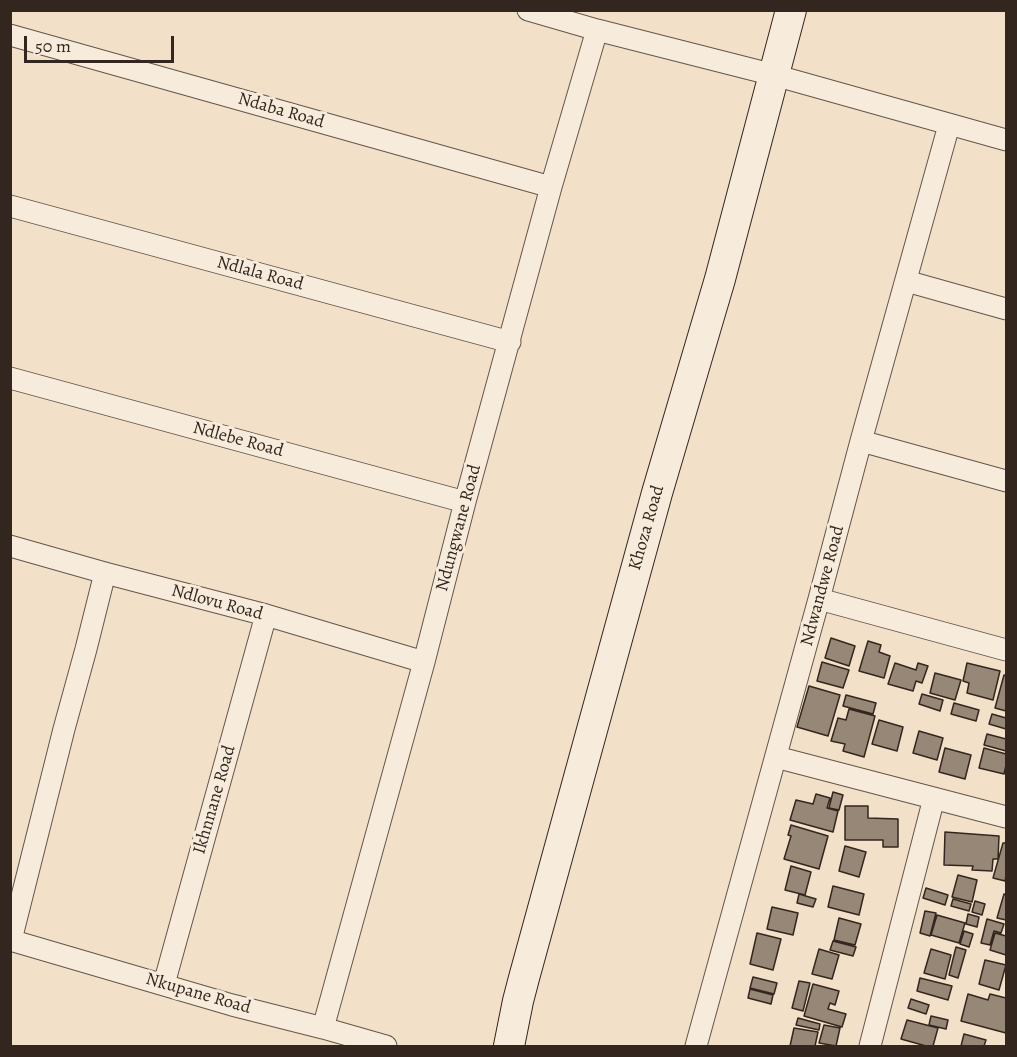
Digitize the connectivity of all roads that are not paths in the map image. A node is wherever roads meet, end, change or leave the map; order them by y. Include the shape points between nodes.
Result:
1 (528, 10) edge
2 (791, 10) edge
3 (597, 30) junction
4 (10, 35) edge
5 (774, 75) junction
6 (949, 125) junction
7 (1006, 140) edge
8 (551, 187) junction
9 (10, 206) edge
10 (906, 281) junction
11 (1006, 309) edge
12 (510, 342) junction
13 (10, 378) edge
14 (861, 441) junction
15 (1006, 481) edge
16 (465, 502) junction
17 (10, 546) edge
18 (105, 573) junction
19 (819, 599) junction
20 (266, 615) junction
21 (1006, 650) edge
22 (424, 662) junction
23 (776, 757) junction
24 (934, 798) junction
25 (1006, 817) edge
26 (11, 940) edge
27 (164, 984) junction
28 (323, 1028) junction
29 (386, 1047) edge
30 (509, 1047) edge
31 (696, 1047) edge
32 (870, 1047) edge

1 - 3 street
2 - 5 street, Khoza Road
3 - 5 street
3 - 8 street, Ndungwane Road
4 - 8 street, Ndaba Road
5 - 6 street
5 - 30 street, Khoza Road via 539,920
6 - 7 street
6 - 10 street, Ndwandwe Road
8 - 12 street, Ndungwane Road
9 - 12 street, Ndlala Road
10 - 11 street
10 - 14 street, Ndwandwe Road
12 - 16 street, Ndungwane Road
13 - 16 street, Ndlebe Road
14 - 15 street
14 - 19 street, Ndwandwe Road
16 - 22 street, Ndungwane Road
17 - 18 street, Ndlovu Road
18 - 20 street, Ndlovu Road
18 - 26 street
19 - 21 street
19 - 23 street, Ndwandwe Road
20 - 22 street, Ndlovu Road
20 - 27 street, Ikhnnane Road
22 - 28 street, Ndungwane Road
23 - 24 street
23 - 31 street, Ndwandwe Road
24 - 25 street
24 - 32 street
26 - 27 street, Nkupane Road
27 - 28 street, Nkupane Road
28 - 29 street, Nkupane Road

